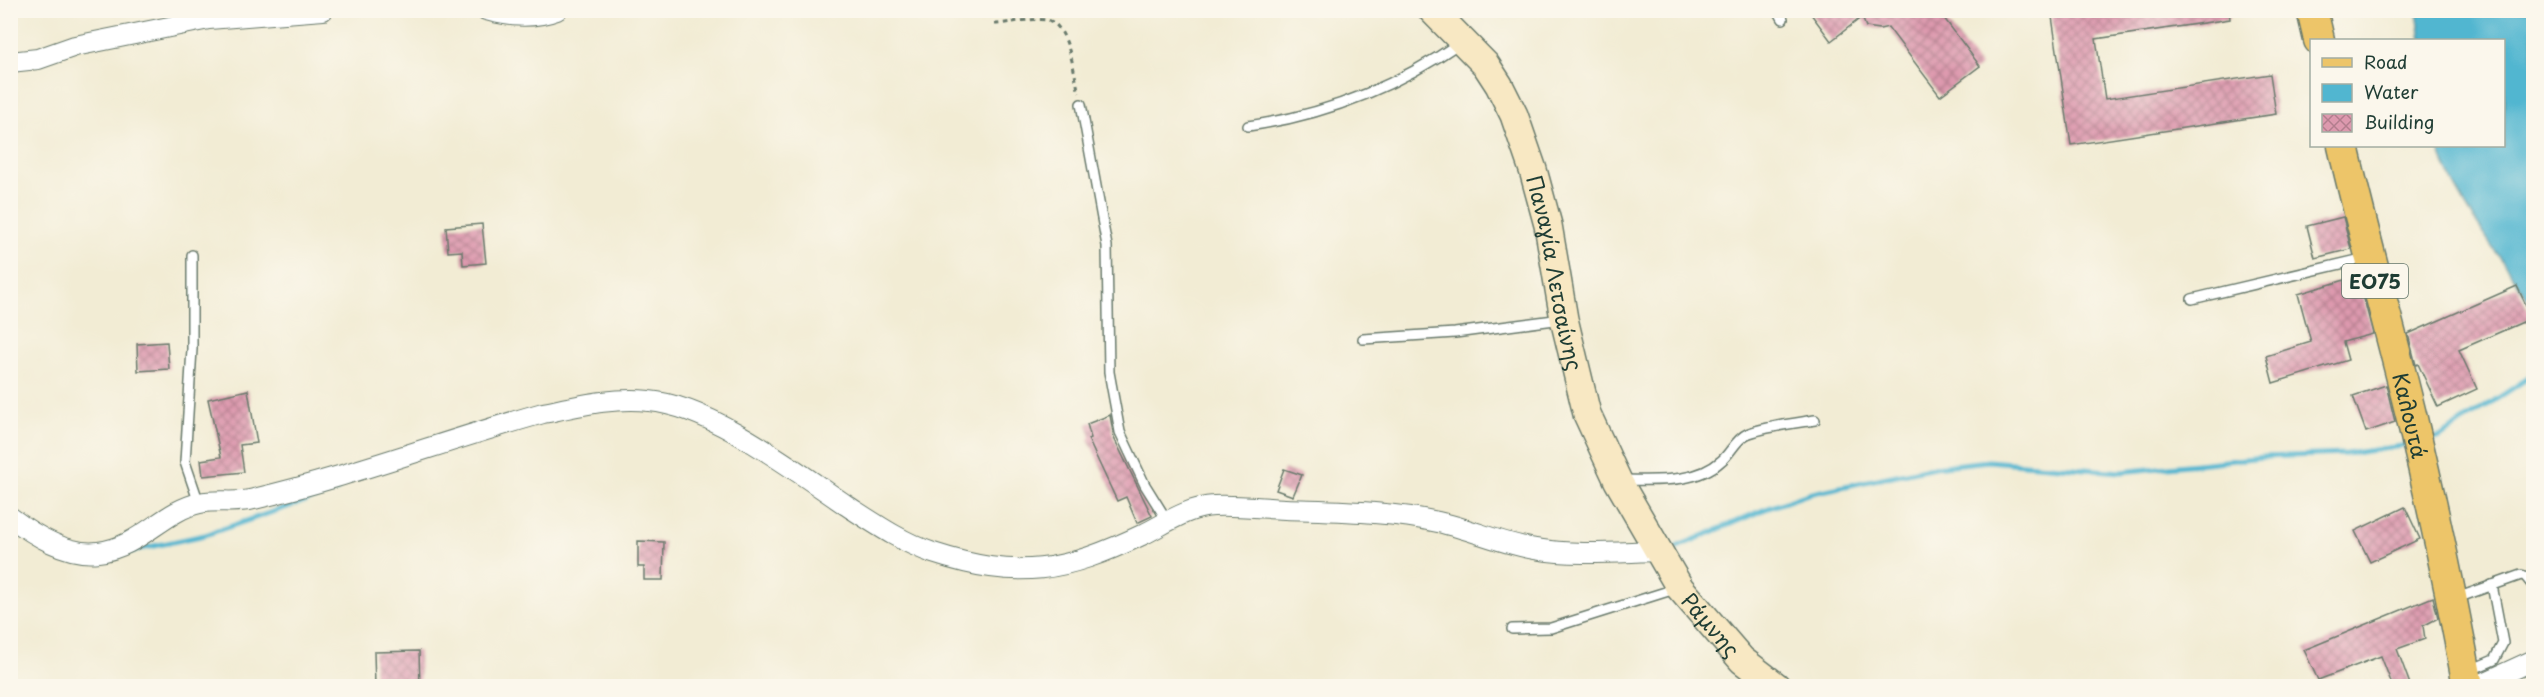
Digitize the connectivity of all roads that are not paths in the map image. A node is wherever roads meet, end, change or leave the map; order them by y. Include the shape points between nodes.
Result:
1 (323, 10) edge
2 (486, 10) edge
3 (557, 10) edge
4 (2312, 10) edge
5 (1433, 11) edge
6 (2319, 39) edge
7 (1463, 40) junction
8 (10, 62) edge
9 (1081, 104) road end
10 (1248, 126) dead end
11 (2343, 147) edge
12 (192, 255) dead end
13 (2369, 257) junction
14 (2192, 299) dead end
15 (1564, 319) junction
16 (1363, 339) dead end
17 (1815, 420) dead end
18 (1618, 481) junction
19 (199, 503) junction
20 (10, 517) edge
21 (1168, 522) junction
22 (1659, 551) junction
23 (2492, 585) junction
24 (2534, 587) edge
25 (1680, 588) junction
26 (2452, 599) junction
27 (1512, 629) dead end
28 (2534, 660) edge
29 (2470, 682) edge
30 (1776, 687) edge

1 - 8 street via 209,19
2 - 3 street via 521,17
4 - 6 main road
5 - 7 main road, Παναγία Λετσαίνης
7 - 10 lane via 1434,61 1376,91 1287,121
7 - 15 main road, Παναγία Λετσαίνης via 1499,85 1523,140 1548,225
9 - 21 lane via 1107,246 1110,372 1120,432
11 - 13 main road, Καλουτά / ΕΟ75
12 - 19 lane via 192,349 185,462
13 - 14 lane
13 - 26 main road, Καλουτά / ΕΟ75 via 2421,456
15 - 16 lane via 1455,333
15 - 18 main road, Παναγία Λετσαίνης via 1587,414
17 - 18 lane via 1747,434 1722,461 1690,476
18 - 22 main road, Παναγία Λετσαίνης
19 - 20 street via 143,536 96,553 62,547
19 - 21 street via 251,500 543,413 626,400 671,405 721,426 895,537 969,563 1009,570 1053,568 1115,548
21 - 22 street via 1196,509 1218,506 1322,510 1437,522 1532,549 1574,554
22 - 25 main road, Ράμνης
23 - 24 lane via 2521,575
23 - 26 lane
23 - 29 lane via 2503,643 2494,660
25 - 27 lane via 1551,628
25 - 30 main road, Ράμνης via 1742,660
26 - 29 main road, Καλουτά / ΕΟ75
28 - 29 street

